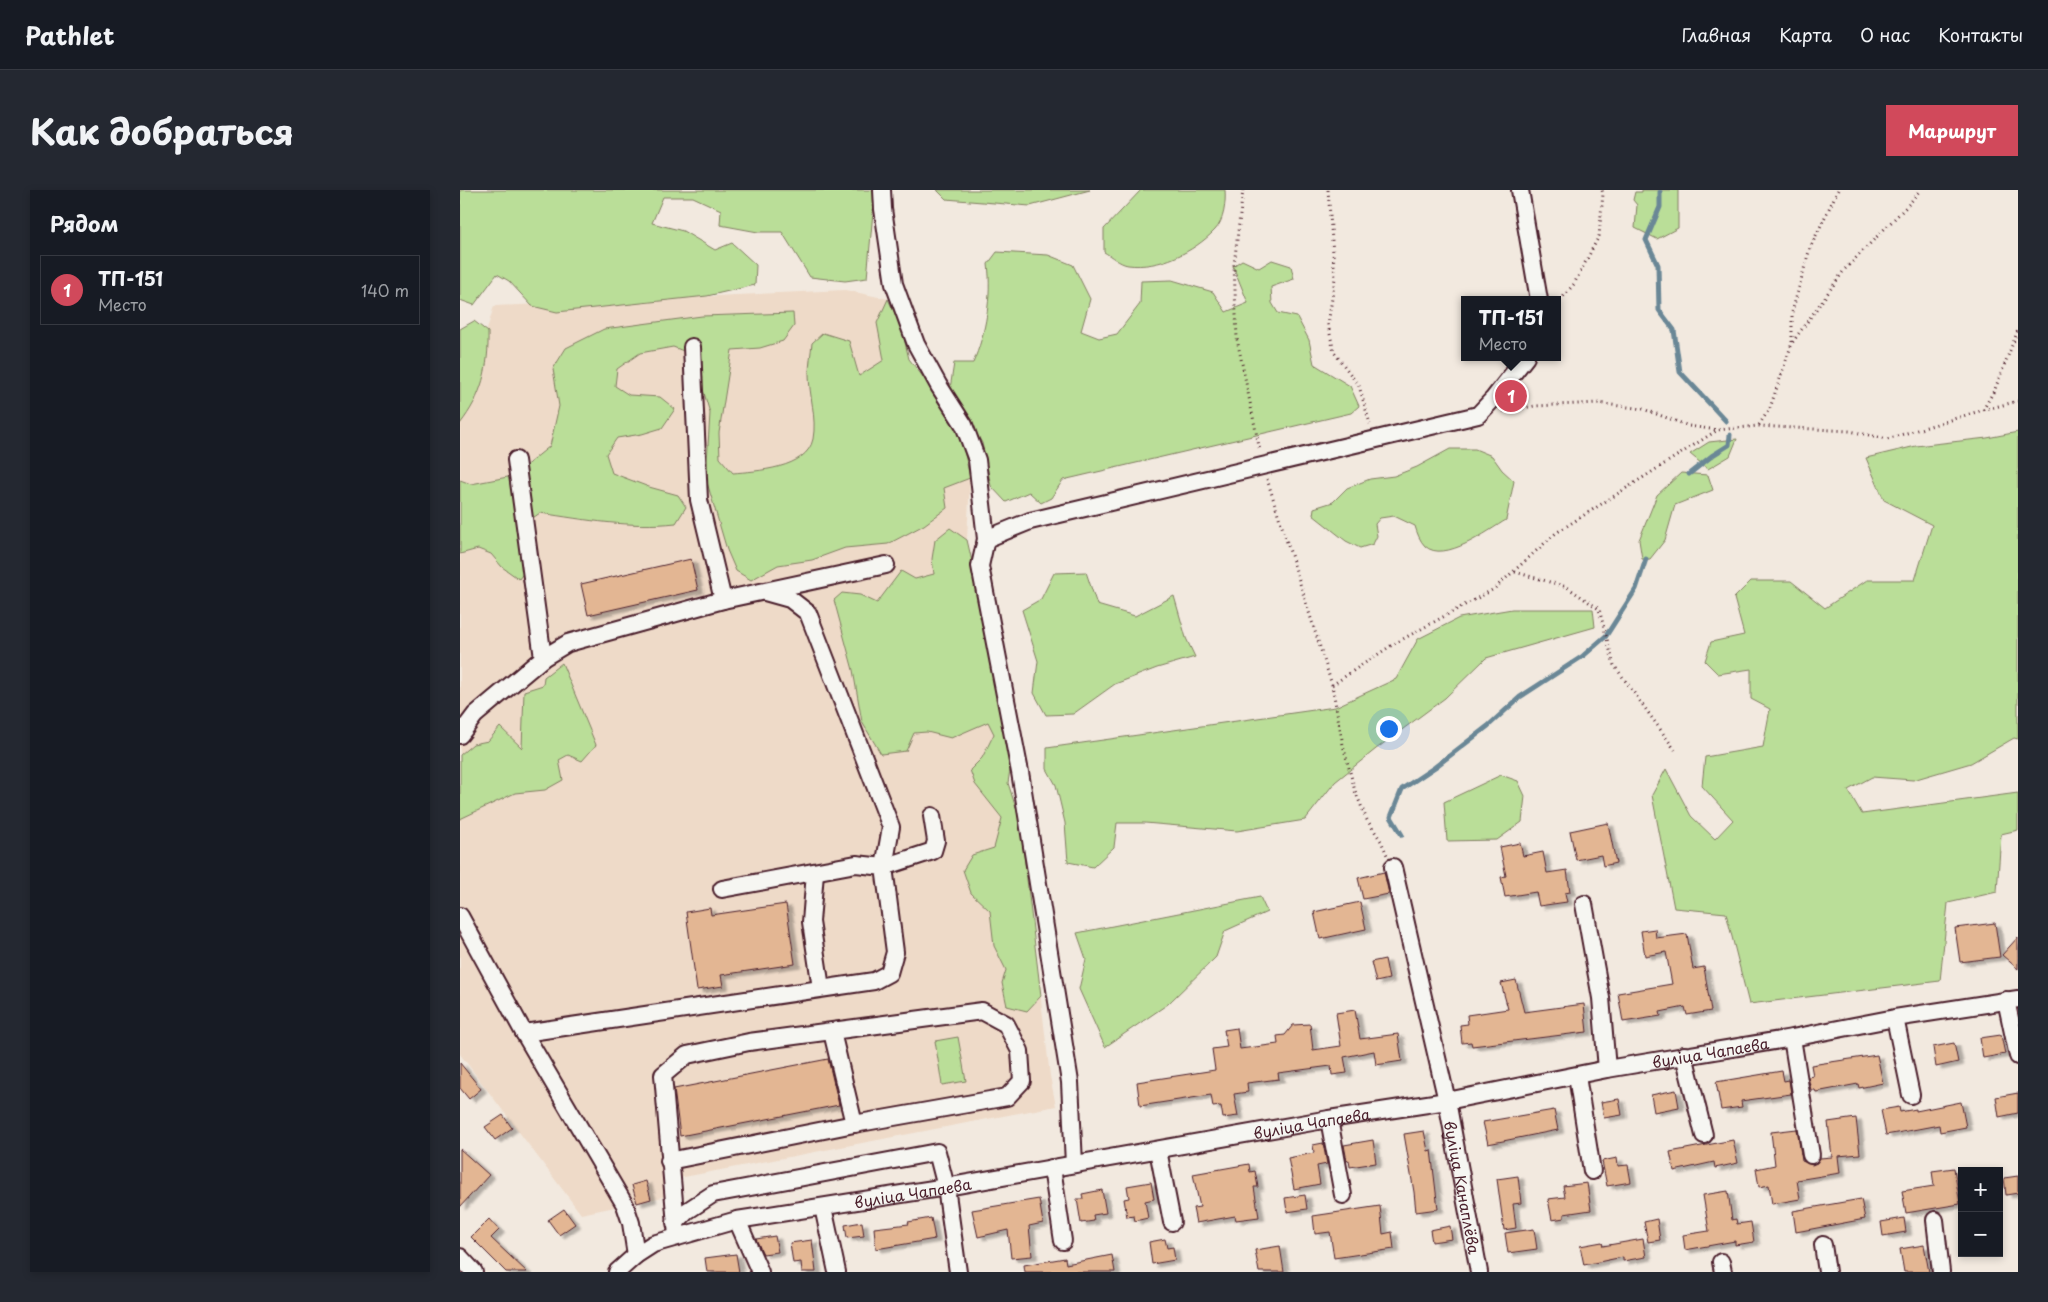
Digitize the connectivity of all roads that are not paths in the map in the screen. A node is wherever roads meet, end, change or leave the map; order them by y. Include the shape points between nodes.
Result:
1 (882, 190) edge
2 (1520, 190) edge
3 (1539, 296) edge
4 (692, 347) dead end
5 (1523, 361) edge
6 (516, 460) dead end
7 (986, 539) junction
8 (886, 565) dead end
9 (763, 591) junction
10 (723, 600) junction
11 (543, 658) junction
12 (460, 735) edge
13 (932, 816) dead end
14 (884, 867) junction
15 (1393, 867) dead end
16 (814, 873) junction
17 (722, 889) dead end
18 (1584, 904) dead end
19 (460, 916) edge
20 (821, 988) junction
21 (2012, 999) edge
22 (1895, 1018) junction
23 (832, 1032) junction
24 (524, 1033) junction
25 (1792, 1038) junction
26 (1684, 1055) junction
27 (2018, 1056) edge
28 (1607, 1069) junction
29 (1577, 1076) junction
30 (1912, 1096) dead end
31 (1447, 1101) junction
32 (1329, 1119) junction
33 (854, 1124) junction
34 (1704, 1135) dead end
35 (1158, 1150) junction
36 (1811, 1155) dead end
37 (669, 1161) junction
38 (1074, 1164) junction
39 (1052, 1168) junction
40 (1592, 1171) dead end
41 (946, 1187) junction
42 (1343, 1195) dead end
43 (823, 1207) junction
44 (737, 1220) junction
45 (1935, 1220) dead end
46 (1172, 1222) dead end
47 (676, 1230) junction
48 (1063, 1242) dead end
49 (1823, 1245) dead end
50 (636, 1255) junction
51 (460, 1257) edge
52 (474, 1272) edge
53 (617, 1272) edge
54 (760, 1272) edge
55 (837, 1272) edge
56 (958, 1272) edge
57 (1479, 1272) edge
58 (1828, 1272) edge
59 (1941, 1272) edge

1 - 7 street via 894,284 916,344 964,425 977,460
2 - 3 street
4 - 10 street via 699,500
5 - 7 street via 1478,415 1030,521
6 - 11 street
7 - 38 street via 980,566 1020,772 1070,1082
8 - 9 street
9 - 10 street
9 - 14 street via 790,599 808,613 891,827
10 - 11 street via 568,643
11 - 12 street via 475,715
13 - 14 street via 936,841 933,851
14 - 16 street via 856,864
14 - 20 street via 895,952 889,973 874,981
15 - 31 street, вуліца Канаплёва
16 - 17 street
16 - 20 street via 811,922
18 - 28 street via 1601,998
19 - 24 street
20 - 24 street
21 - 22 street, вуліца Чапаева
21 - 27 street
22 - 25 street, вуліца Чапаева
22 - 30 street
23 - 33 street
23 - 33 street via 982,1011 1006,1024 1020,1051 1022,1081 1007,1097
23 - 37 street via 749,1042 687,1054 662,1075
24 - 50 street via 625,1205
25 - 26 street, вуліца Чапаева
25 - 36 street
26 - 28 street, вуліца Чапаева
26 - 34 street
28 - 29 street, вуліца Чапаева
29 - 31 street, вуліца Чапаева
29 - 40 street
31 - 32 street, вуліца Чапаева
31 - 57 street, вуліца Канаплёва
32 - 35 street, вуліца Чапаева
32 - 42 street
33 - 37 street
35 - 38 street, вуліца Чапаева
35 - 46 street
37 - 47 street
38 - 39 street, вуліца Чапаева
39 - 41 street, вуліца Чапаева
39 - 48 street
41 - 43 street, вуліца Чапаева
41 - 47 street via 937,1152 713,1194 687,1211
41 - 56 street
43 - 44 street, вуліца Чапаева
43 - 55 street
44 - 47 street, вуліца Чапаева
44 - 54 street
45 - 59 street
47 - 50 street, вуліца Чапаева
49 - 58 street
50 - 53 street, вуліца Чапаева
51 - 52 street

